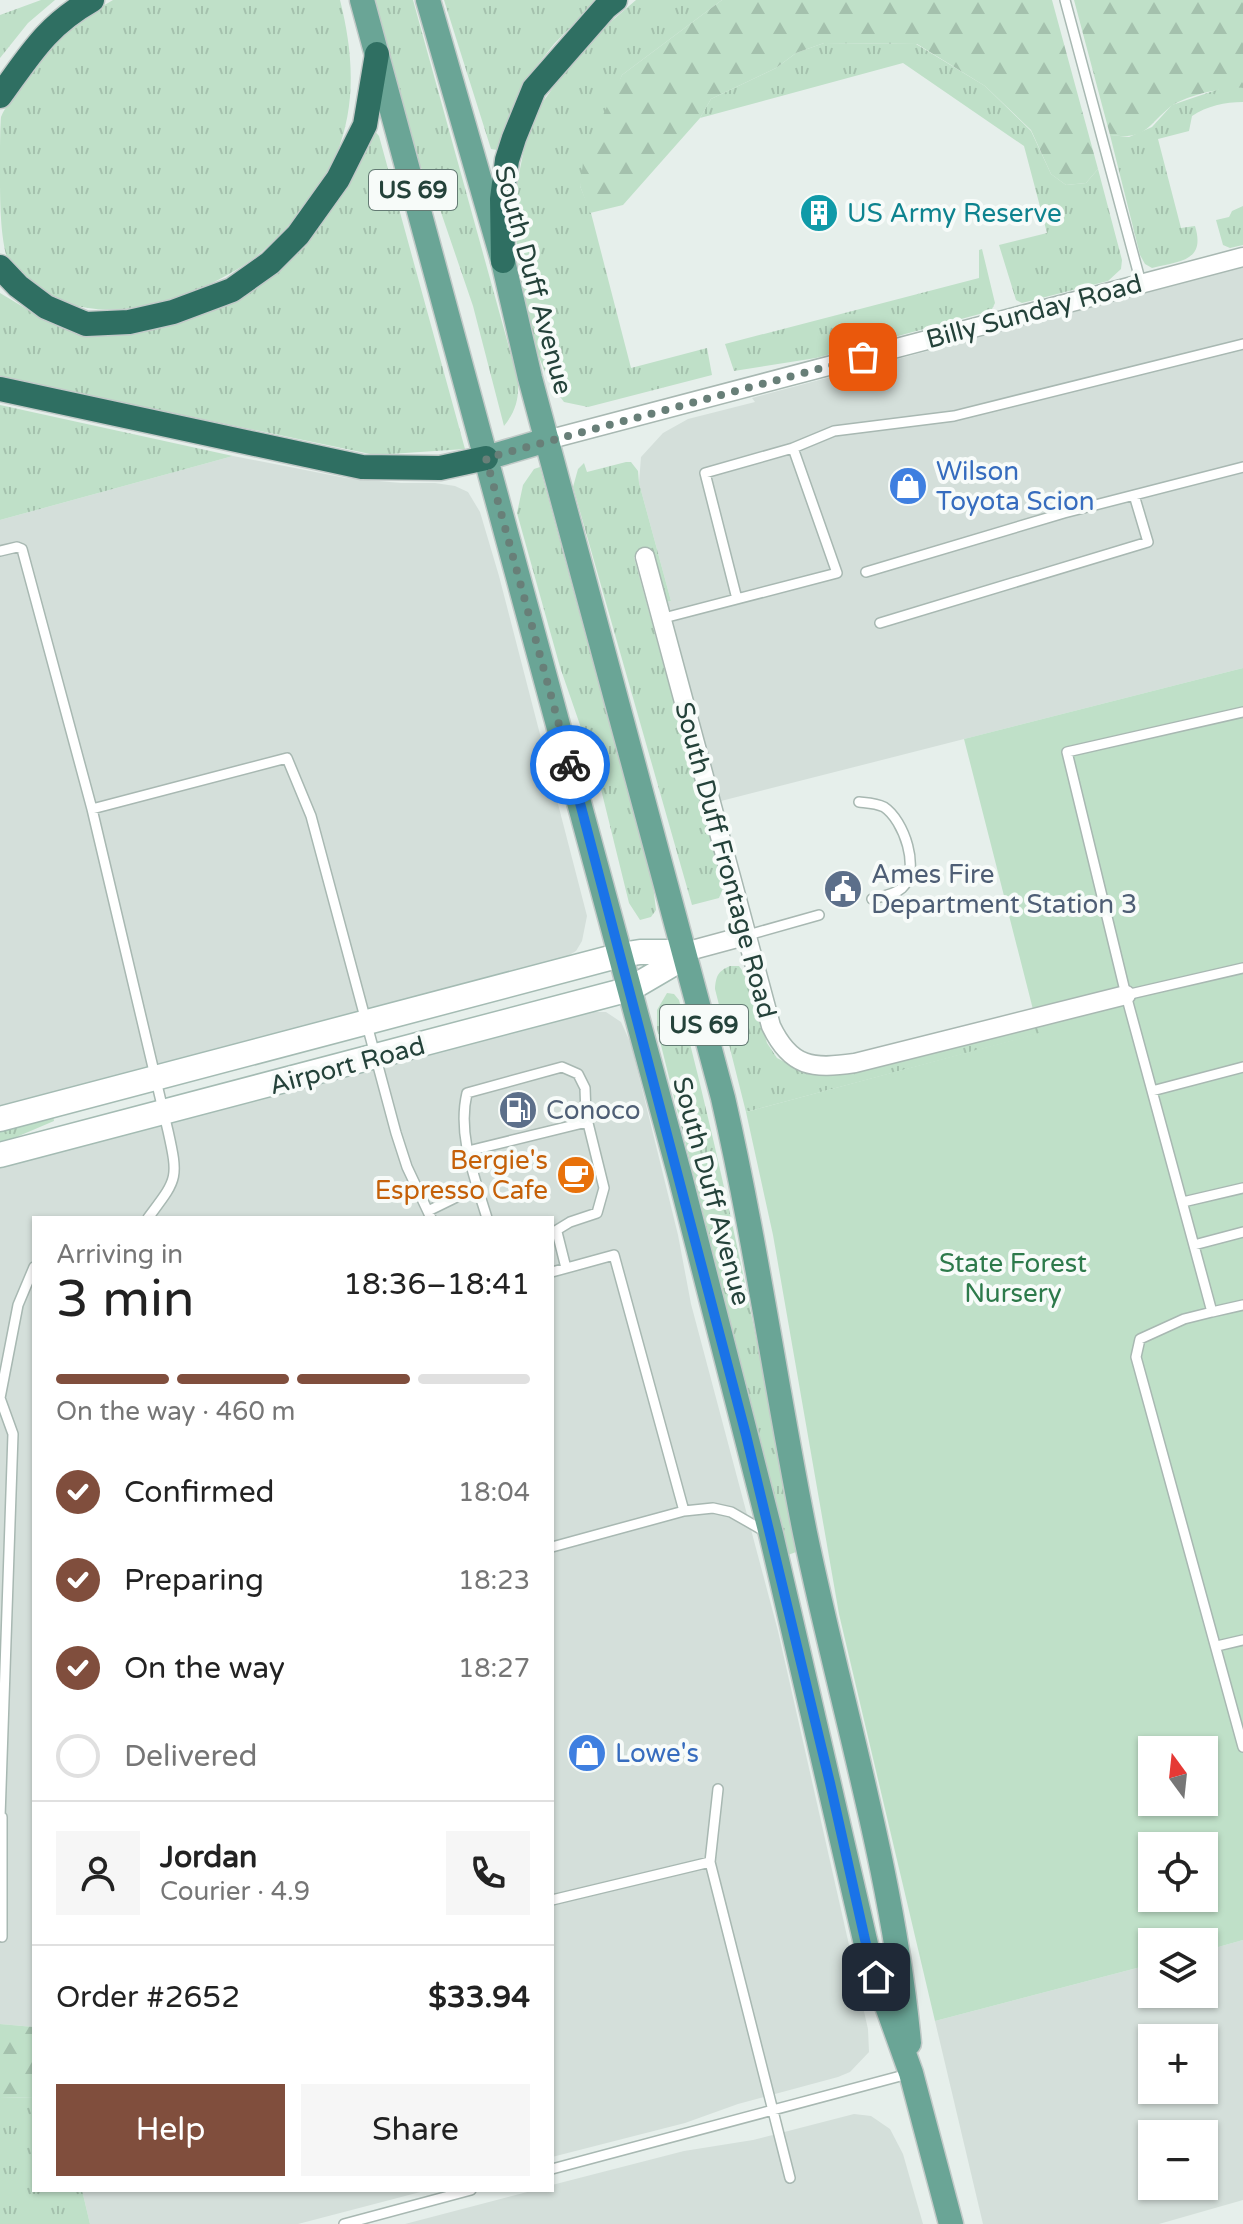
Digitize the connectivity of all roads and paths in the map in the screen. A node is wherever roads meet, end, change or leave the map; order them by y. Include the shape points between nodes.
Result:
1 (92, 0) edge
2 (362, 0) edge
3 (428, 0) edge
4 (615, 0) edge
5 (1065, 0) edge
6 (377, 54) junction
7 (0, 96) edge
8 (1243, 257) edge
9 (503, 261) junction
10 (0, 267) edge
11 (1141, 283) junction
12 (1243, 344) edge
13 (0, 389) edge
14 (547, 440) junction
15 (793, 448) junction
16 (486, 458) junction
17 (1243, 467) edge
18 (1134, 495) junction
19 (0, 551) edge
20 (645, 557) dead end
21 (866, 572) dead end
22 (737, 599) junction
23 (660, 619) junction
24 (880, 623) dead end
25 (1243, 712) edge
26 (859, 802) dead end
27 (92, 809) junction
28 (872, 899) dead end
29 (819, 915) dead end
30 (748, 935) junction
31 (685, 952) junction
32 (621, 955) junction
33 (1243, 968) edge
34 (630, 989) junction
35 (1126, 995) junction
36 (366, 1021) junction
37 (375, 1057) junction
38 (1243, 1067) edge
39 (154, 1076) junction
40 (1152, 1091) junction
41 (162, 1113) junction
42 (0, 1119) edge
43 (587, 1122) junction
44 (468, 1151) junction
45 (0, 1155) edge
46 (477, 1187) junction
47 (1243, 1188) edge
48 (1183, 1202) junction
49 (429, 1214) edge
50 (149, 1216) edge
51 (486, 1216) edge
52 (554, 1232) edge
53 (1243, 1232) edge
54 (1194, 1245) junction
55 (566, 1268) junction
56 (554, 1271) edge
57 (32, 1272) edge
58 (1243, 1305) edge
59 (1212, 1312) junction
60 (684, 1511) junction
61 (771, 1534) junction
62 (554, 1546) edge
63 (1243, 1640) edge
64 (1217, 1646) junction
65 (1243, 1747) edge
66 (718, 1789) dead end
67 (1, 1817) edge
68 (710, 1862) junction
69 (554, 1900) edge
70 (2, 1937) dead end
71 (911, 2073) junction
72 (773, 2110) junction
73 (554, 2168) edge
74 (790, 2178) dead end
75 (464, 2192) edge
76 (344, 2224) edge
77 (951, 2224) edge

1 - 7 highway via 65,15 42,39
2 - 6 main road, South Duff Avenue
3 - 9 main road, South Duff Avenue / US 69
4 - 9 highway via 534,89 507,160
5 - 11 lane
6 - 10 highway via 365,125 338,179 298,235 232,290 173,312 86,324 46,307
6 - 16 main road, South Duff Avenue / US 69
8 - 11 street, Billy Sunday Road
9 - 14 main road, South Duff Avenue / US 69
11 - 14 street, Billy Sunday Road
12 - 15 lane via 954,416 834,431
13 - 16 highway via 362,467 440,468
14 - 16 main road
14 - 31 main road, South Duff Avenue / US 69
15 - 22 lane via 705,473
15 - 22 lane via 837,573
16 - 32 main road, South Duff Avenue / US 69
17 - 18 lane
18 - 21 lane
18 - 24 lane via 1148,542
19 - 27 lane via 22,549
20 - 23 street, South Duff Frontage Road
22 - 23 lane
23 - 30 street, South Duff Frontage Road
25 - 35 lane via 1067,752
26 - 28 lane via 884,807 898,821 911,871 901,889
27 - 36 lane via 287,758 311,816
27 - 39 lane
29 - 30 lane
30 - 31 street, Airport Road
30 - 35 street, South Duff Frontage Road via 777,1039 797,1061 819,1067 855,1063
31 - 32 main road, Airport Road
31 - 34 main road, Airport Road
31 - 71 main road, South Duff Avenue / US 69 via 747,1203 805,1533 887,1895
32 - 34 main road, South Duff Avenue / US 69
32 - 36 main road, Airport Road
33 - 35 lane
34 - 37 main road, Airport Road
34 - 61 main road, South Duff Avenue / US 69
35 - 40 lane
36 - 37 lane
36 - 39 main road, Airport Road
37 - 41 main road, Airport Road
37 - 49 lane via 407,1167
38 - 40 lane
39 - 41 lane
39 - 42 main road, Airport Road
40 - 48 lane
41 - 45 main road, Airport Road
41 - 50 lane via 175,1180
43 - 44 lane
43 - 44 lane via 585,1088 578,1074 562,1067 467,1093 463,1109
43 - 52 lane via 604,1188 597,1213
44 - 46 lane
46 - 49 lane
46 - 51 lane
47 - 48 lane
48 - 54 lane
52 - 55 lane
53 - 54 lane
54 - 59 lane
55 - 56 lane
55 - 60 lane via 614,1255
57 - 67 lane via 18,1305 0,1398 13,1434
58 - 59 lane
59 - 64 lane via 1140,1339 1136,1357
60 - 61 lane via 731,1512
60 - 62 lane
61 - 71 main road, South Duff Avenue / US 69 via 868,1953
63 - 64 lane
64 - 65 lane
66 - 68 lane
67 - 70 lane
68 - 69 lane
68 - 72 lane
71 - 72 lane
71 - 77 main road, South Duff Avenue / US 69
72 - 73 lane
72 - 74 lane
75 - 76 lane

